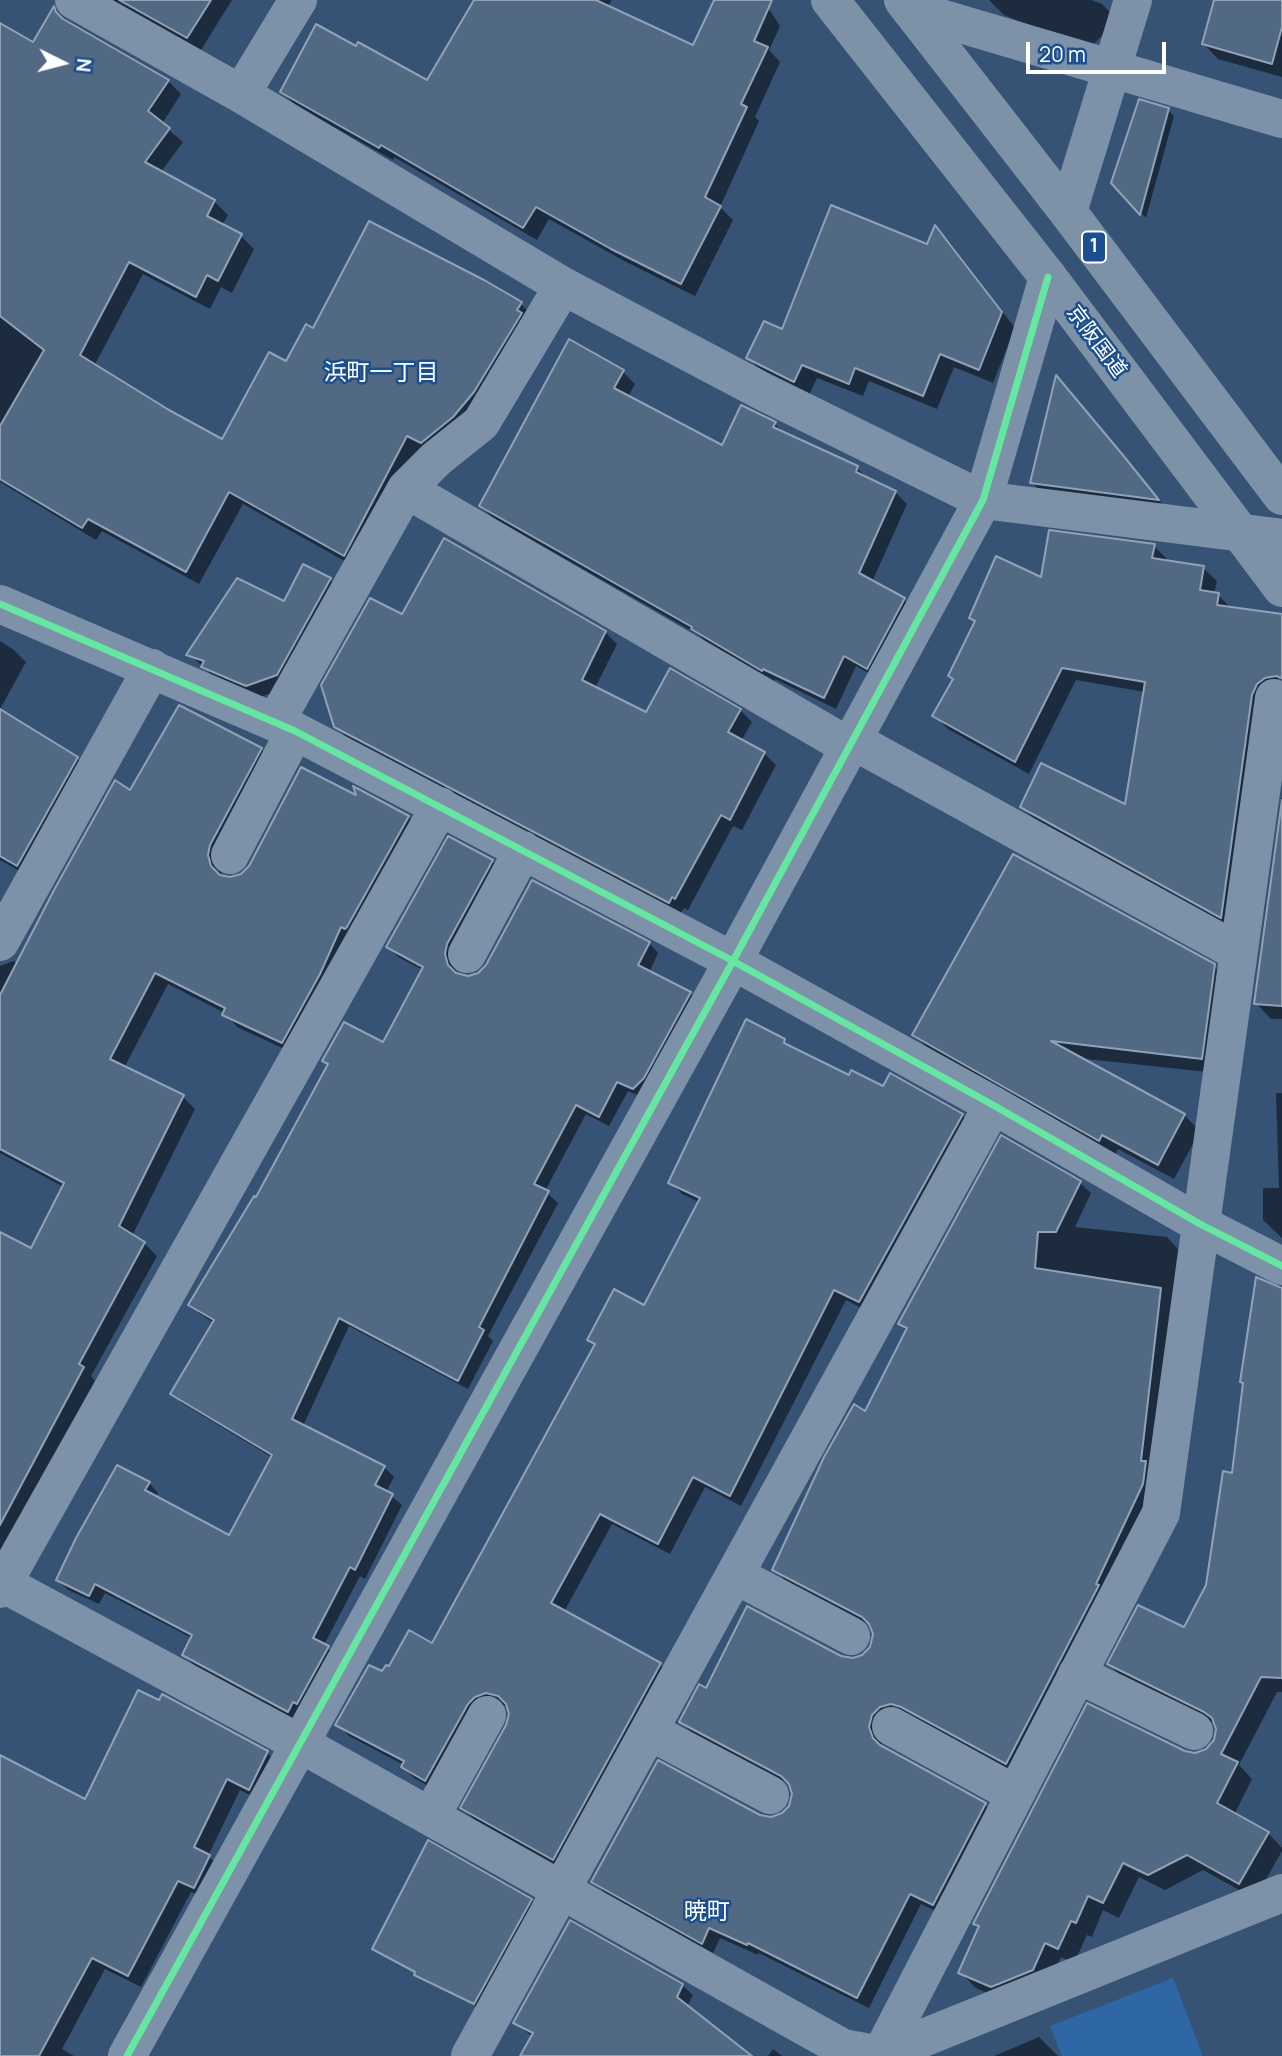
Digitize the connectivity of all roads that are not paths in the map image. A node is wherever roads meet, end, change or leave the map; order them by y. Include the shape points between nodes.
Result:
1 (74, 0) edge
2 (298, 0) edge
3 (830, 0) edge
4 (1133, 0) edge
5 (907, 5) edge
6 (1112, 68) junction
7 (241, 94) junction
8 (1282, 119) edge
9 (1068, 212) junction
10 (1048, 278) junction
11 (563, 286) junction
12 (406, 489) junction
13 (1282, 496) edge
14 (983, 500) junction
15 (1239, 533) junction
16 (1282, 538) edge
17 (1282, 588) edge
18 (0, 604) edge
19 (152, 668) junction
20 (1274, 698) dead end
21 (286, 726) junction
22 (850, 743) junction
23 (440, 806) junction
24 (523, 850) junction
25 (230, 855) dead end
26 (1266, 873) edge
27 (0, 942) edge
28 (1238, 952) junction
29 (467, 954) dead end
30 (733, 961) junction
31 (993, 1105) junction
32 (1200, 1224) junction
33 (1282, 1266) edge
34 (735, 1575) junction
35 (1, 1585) edge
36 (851, 1636) dead end
37 (1077, 1674) junction
38 (487, 1715) dead end
39 (891, 1726) dead end
40 (649, 1731) junction
41 (1194, 1731) dead end
42 (299, 1743) junction
43 (1015, 1794) junction
44 (770, 1795) dead end
45 (431, 1816) junction
46 (562, 1890) junction
47 (1282, 1894) edge
48 (881, 2055) edge
49 (127, 2056) edge
50 (470, 2056) edge

1 - 7 street
2 - 7 street
3 - 10 highway, 京阪国道
4 - 6 street
5 - 6 street
5 - 9 highway, 1
6 - 8 street
6 - 9 street
7 - 11 street
9 - 13 highway, 1
10 - 14 street
10 - 15 highway, 京阪国道
11 - 12 street via 481,423
11 - 14 street
12 - 21 street
12 - 22 street
14 - 15 street
14 - 22 street
15 - 16 street
15 - 17 highway, 京阪国道
18 - 19 street
19 - 21 street
19 - 27 street
20 - 26 street
21 - 23 street
21 - 25 street
22 - 28 street
22 - 30 street
23 - 24 street
23 - 35 street
24 - 29 street
24 - 30 street
26 - 28 street
28 - 32 street
30 - 31 street
30 - 42 street
31 - 32 street
31 - 34 street
32 - 33 street
32 - 37 street via 1161,1513
34 - 36 street
34 - 40 street
35 - 42 street
37 - 41 street
37 - 43 street
38 - 45 street
39 - 43 street
40 - 44 street
40 - 46 street
42 - 45 street
42 - 49 street
43 - 48 street
45 - 46 street
46 - 48 street via 844,2048
46 - 50 street
47 - 48 street

